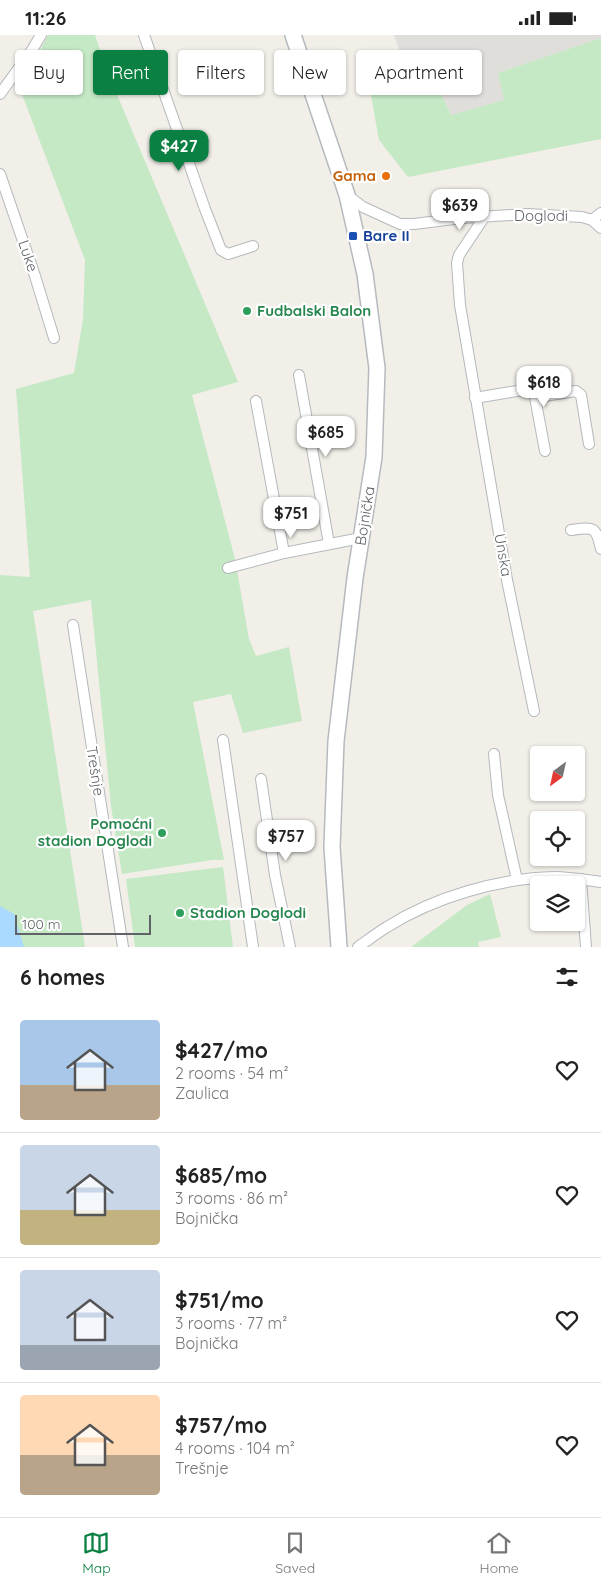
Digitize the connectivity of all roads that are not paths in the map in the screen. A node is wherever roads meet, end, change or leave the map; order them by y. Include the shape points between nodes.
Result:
1 (41, 35) edge
2 (144, 35) edge
3 (293, 35) edge
4 (0, 94) edge
5 (0, 174) edge
6 (347, 195) junction
7 (601, 213) edge
8 (485, 217) junction
9 (592, 220) junction
10 (601, 228) edge
11 (253, 246) dead end
12 (54, 338) dead end
13 (299, 375) dead end
14 (534, 392) junction
15 (475, 399) junction
16 (256, 401) dead end
17 (589, 444) dead end
18 (545, 451) dead end
19 (571, 530) dead end
20 (361, 538) junction
21 (329, 544) junction
22 (601, 549) edge
23 (284, 553) junction
24 (228, 568) dead end
25 (73, 625) dead end
26 (534, 711) dead end
27 (223, 741) dead end
28 (494, 754) dead end
29 (261, 779) dead end
30 (530, 879) edge
31 (517, 880) junction
32 (585, 880) edge
33 (601, 882) edge
34 (585, 931) edge
35 (123, 947) edge
36 (253, 947) edge
37 (290, 947) edge
38 (339, 947) edge
39 (358, 947) edge
40 (586, 947) edge

1 - 4 street
2 - 11 street via 221,250 228,254
3 - 6 main road, Bojnička
5 - 12 street, Luke
6 - 8 street, Doglodi via 363,207 400,224
6 - 20 main road, Bojnička via 365,274 377,368 374,457
7 - 9 street
8 - 9 street, Doglodi via 572,215
8 - 15 street, Unska via 457,263 460,305
9 - 10 street, Doglodi
13 - 21 street
14 - 15 street via 523,390
14 - 17 street via 544,396 579,392
14 - 18 street
15 - 26 street, Unska
16 - 23 street
19 - 22 street via 595,530
20 - 21 street
20 - 38 main road, Bojnička via 336,741 332,847
21 - 23 street
23 - 24 street
25 - 35 street, Trešnje
27 - 36 street
28 - 31 street via 498,795
29 - 37 street
30 - 31 street
31 - 39 street via 458,894 426,907 387,926
32 - 33 street
34 - 40 street

